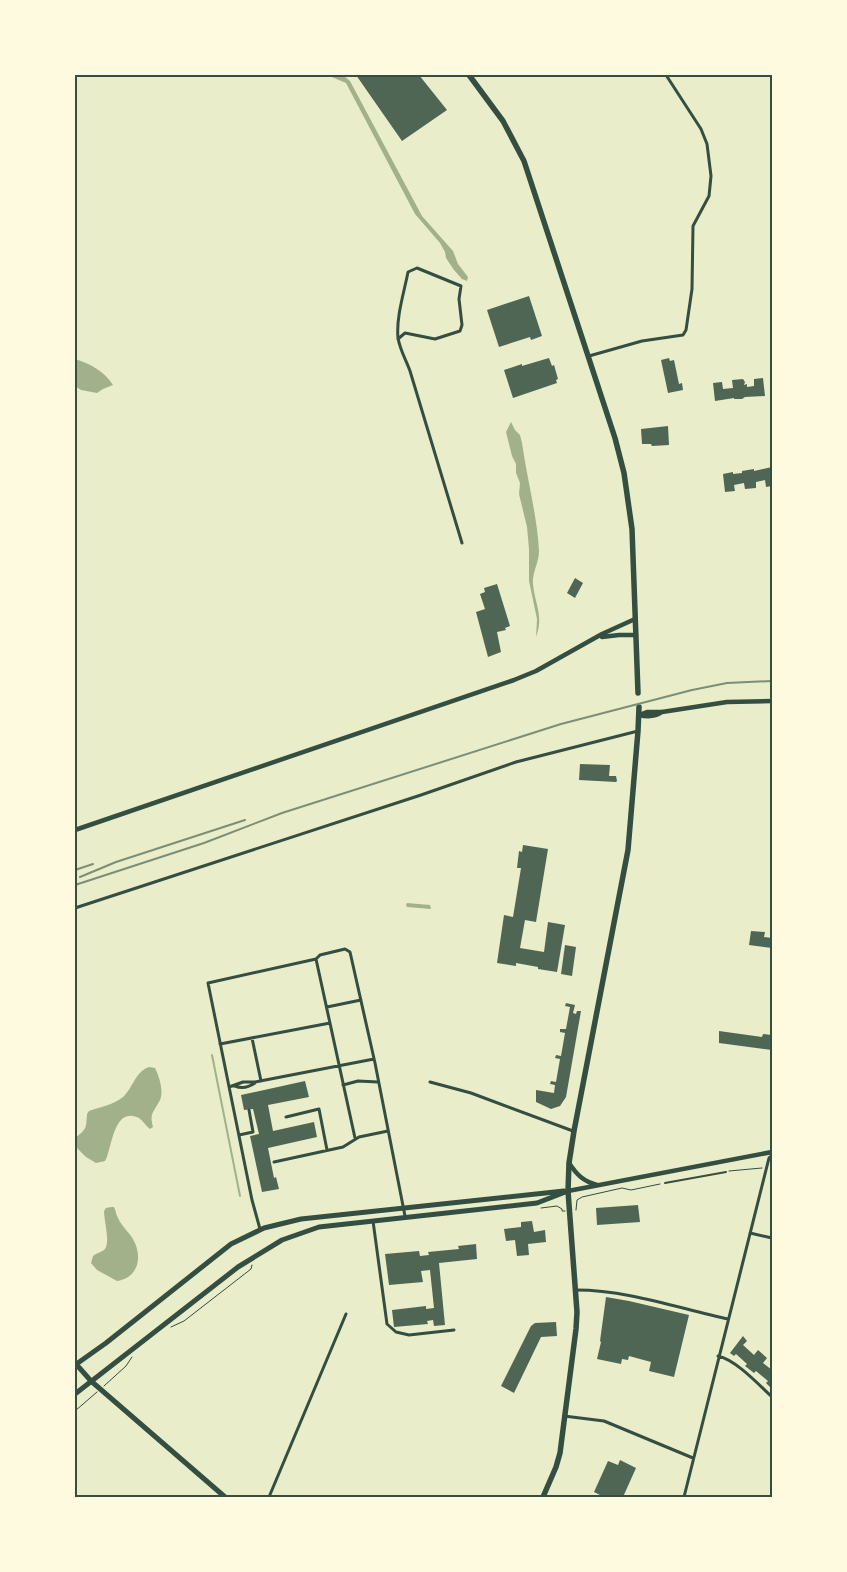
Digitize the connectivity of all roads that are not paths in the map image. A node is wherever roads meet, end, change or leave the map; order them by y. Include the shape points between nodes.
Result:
1 (469, 75) edge
2 (666, 75) edge
3 (398, 339) junction
4 (589, 356) junction
5 (462, 543) dead end
6 (635, 619) junction
7 (636, 635) junction
8 (596, 638) junction
9 (638, 693) dead end
10 (772, 700) edge
11 (639, 707) dead end
12 (639, 714) junction
13 (638, 731) junction
14 (75, 830) edge
15 (75, 908) edge
16 (316, 959) junction
17 (361, 1000) junction
18 (327, 1007) junction
19 (330, 1024) junction
20 (252, 1038) junction
21 (220, 1044) junction
22 (374, 1059) junction
23 (339, 1065) junction
24 (261, 1081) junction
25 (255, 1082) junction
26 (378, 1082) junction
27 (430, 1082) dead end
28 (343, 1085) junction
29 (235, 1086) junction
30 (229, 1087) junction
31 (245, 1087) junction
32 (246, 1094) dead end
33 (249, 1110) dead end
34 (286, 1117) dead end
35 (388, 1131) junction
36 (574, 1131) junction
37 (239, 1135) junction
38 (355, 1138) junction
39 (327, 1150) junction
40 (772, 1154) edge
41 (274, 1162) dead end
42 (569, 1163) junction
43 (726, 1172) road end
44 (666, 1184) road end
45 (599, 1186) junction
46 (568, 1191) junction
47 (404, 1208) junction
48 (405, 1216) junction
49 (373, 1220) junction
50 (260, 1230) junction
51 (750, 1233) junction
52 (772, 1238) edge
53 (576, 1290) junction
54 (346, 1314) dead end
55 (728, 1319) junction
56 (454, 1330) dead end
57 (718, 1356) junction
58 (76, 1364) edge
59 (91, 1381) junction
60 (75, 1394) edge
61 (772, 1397) edge
62 (564, 1416) junction
63 (693, 1458) junction
64 (225, 1497) edge
65 (269, 1497) edge
66 (544, 1497) edge
67 (684, 1497) edge

1 - 4 main road via 503,121 524,161
2 - 4 street via 701,129 712,176 709,196 693,226 692,289 687,324 682,335
3 - 3 street via 405,333 435,339 460,331 461,286 417,268 410,270
3 - 5 street
4 - 6 main road via 626,481
6 - 7 main road
6 - 8 street
7 - 8 street
7 - 9 main road
8 - 14 street via 536,671 481,693
10 - 12 street via 727,702
11 - 12 main road
12 - 13 main road
13 - 15 street via 516,762
13 - 36 main road via 628,850
16 - 17 street via 320,954 345,949 350,952
16 - 18 street
16 - 21 street via 208,982
17 - 18 street
17 - 22 street
18 - 19 street
19 - 20 street
19 - 23 street
20 - 21 street
20 - 24 street
21 - 30 street
22 - 23 street
22 - 26 street
23 - 24 street
23 - 28 street
24 - 25 street
25 - 29 street
25 - 31 street
26 - 28 street via 358,1081
26 - 35 street
27 - 36 street
28 - 38 street
29 - 30 street
29 - 31 street
30 - 37 street
31 - 32 street
33 - 37 street via 253,1132
34 - 39 street via 319,1109
35 - 38 street
35 - 47 street
36 - 42 main road
37 - 50 street
38 - 39 street via 343,1147
39 - 41 street
40 - 45 street
40 - 51 street via 768,1158
42 - 45 street via 578,1176
42 - 46 main road
43 - 44 lane
45 - 46 street
46 - 47 main road
46 - 48 main road via 536,1202
46 - 53 main road
47 - 48 street
47 - 50 main road via 301,1219
48 - 49 main road
49 - 56 street via 387,1324 396,1332 410,1335
49 - 59 main road via 319,1227 293,1235 266,1249
50 - 58 main road via 221,1251
51 - 52 street
51 - 55 street
53 - 55 street via 633,1297
53 - 62 main road via 578,1312
54 - 65 street
55 - 57 street
57 - 61 street via 732,1362
57 - 63 street
58 - 59 main road
59 - 60 main road
59 - 64 main road
62 - 63 street via 604,1422
62 - 66 main road via 556,1468
63 - 67 street

